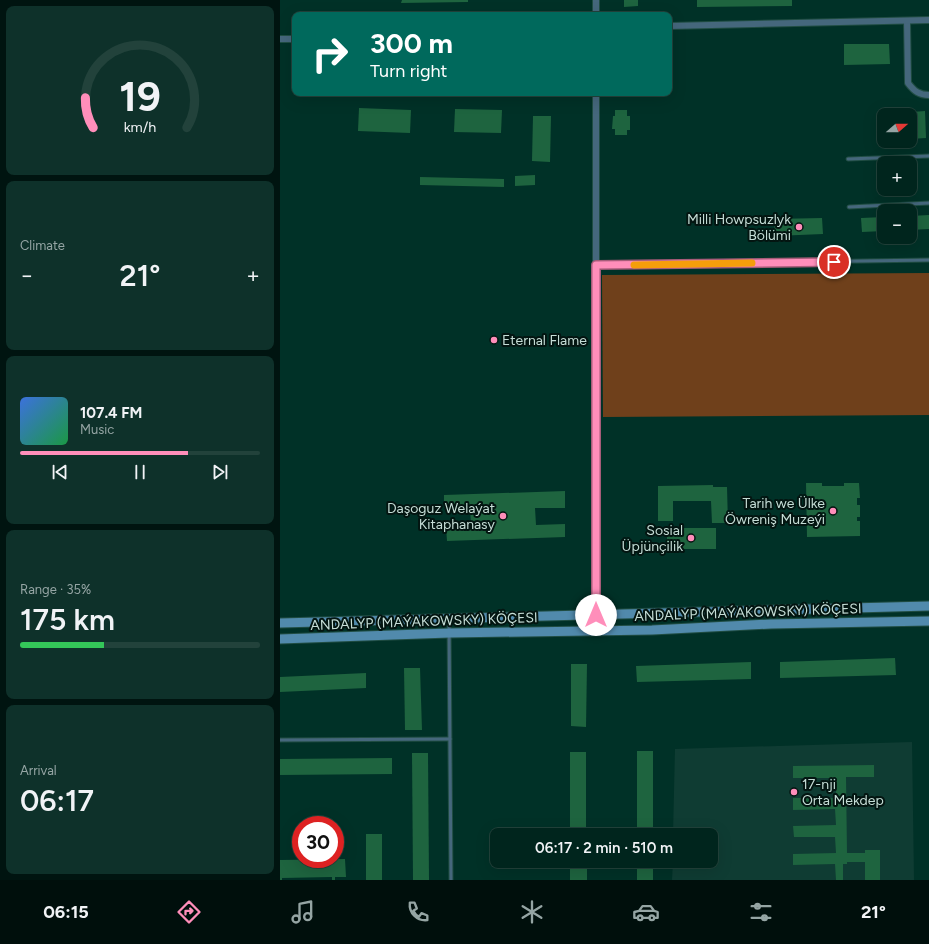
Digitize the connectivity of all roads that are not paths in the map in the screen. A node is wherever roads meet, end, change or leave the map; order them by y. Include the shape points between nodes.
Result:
1 (596, 0) edge
2 (596, 12) edge
3 (929, 20) edge
4 (907, 21) junction
5 (672, 26) edge
6 (280, 39) edge
7 (292, 39) edge
8 (929, 95) edge
9 (596, 96) edge
10 (929, 156) edge
11 (848, 159) dead end
12 (929, 203) edge
13 (849, 207) dead end
14 (929, 260) edge
15 (596, 265) junction
16 (929, 606) edge
17 (596, 615) junction
18 (449, 619) junction
19 (929, 621) edge
20 (280, 624) edge
21 (449, 633) junction
22 (280, 640) edge
23 (450, 739) junction
24 (280, 740) edge
25 (450, 880) edge

1 - 2 street
3 - 4 street
4 - 5 street
4 - 8 street via 908,83 913,90 922,95
6 - 7 street
9 - 15 street
10 - 11 lane
12 - 13 lane
14 - 15 lane
15 - 17 street
16 - 17 main road, ANDALYP (MAÝAKOWSKY) KÖÇESI
17 - 18 main road, ANDALYP (MAÝAKOWSKY) KÖÇESI
18 - 20 main road, ANDALYP (MAÝAKOWSKY) KÖÇESI
18 - 21 lane
19 - 21 main road, ANDALYP (MAÝAKOWSKY) KÖÇESI via 771,624 652,630
21 - 22 main road, ANDALYP (MAÝAKOWSKY) KÖÇESI
21 - 23 lane
23 - 24 lane
23 - 25 lane

